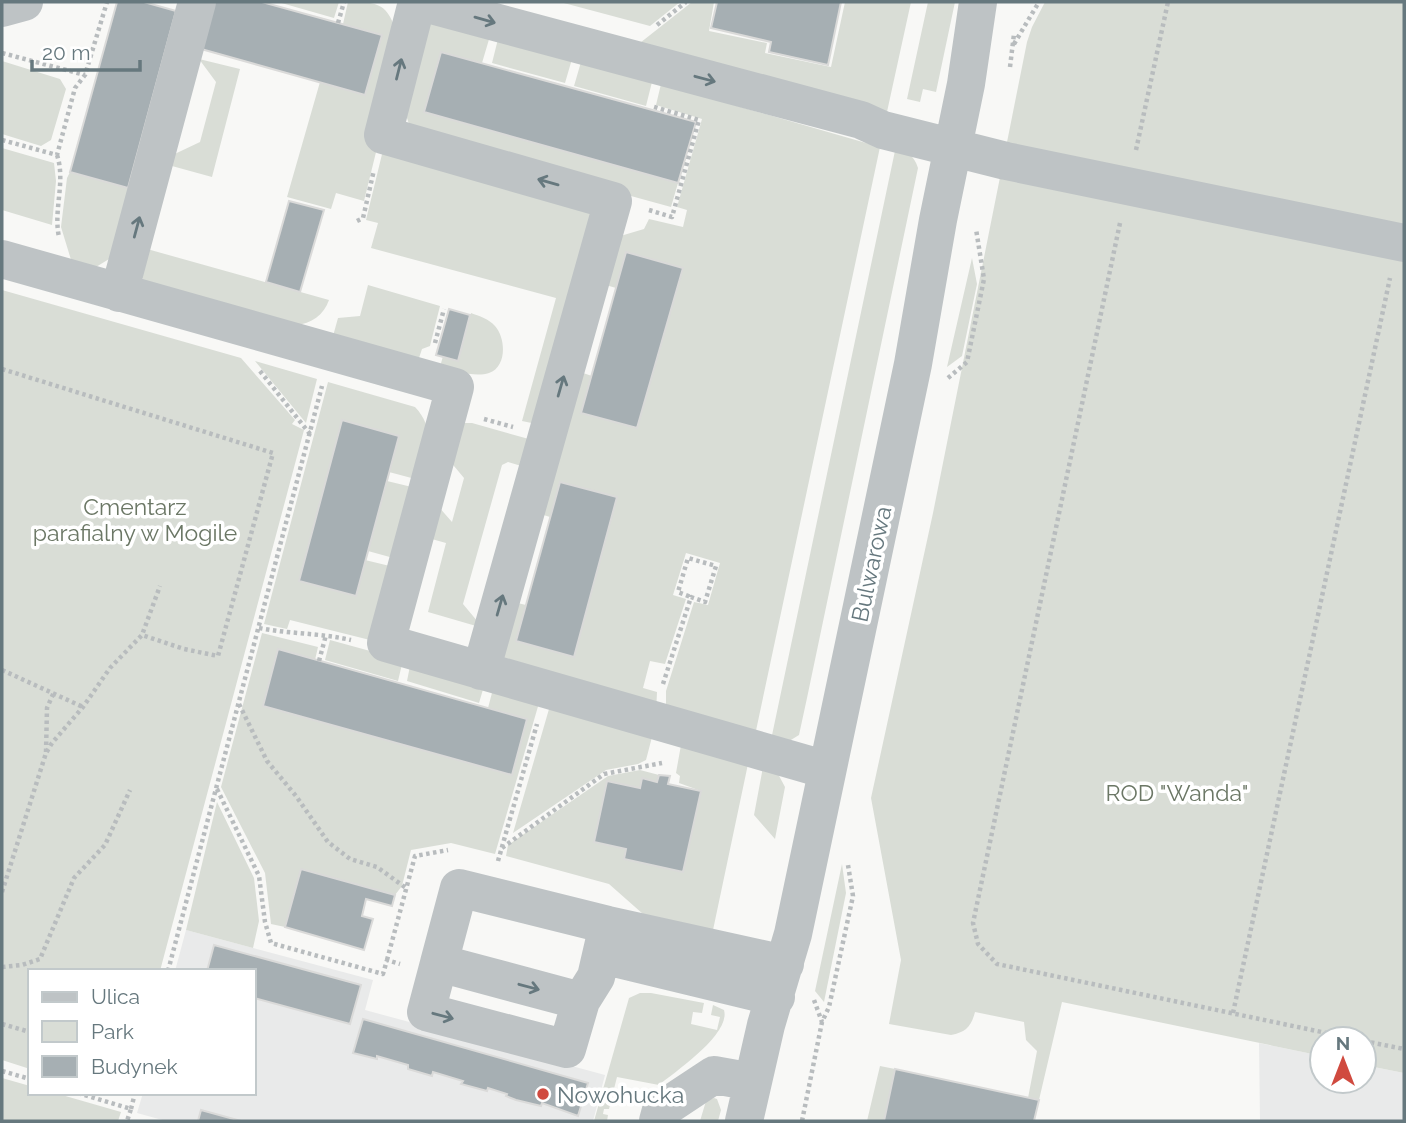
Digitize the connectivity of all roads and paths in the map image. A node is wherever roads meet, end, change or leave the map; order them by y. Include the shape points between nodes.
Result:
1 (24, 2) edge
2 (107, 2) edge
3 (197, 2) edge
4 (344, 2) edge
5 (418, 2) edge
6 (978, 2) edge
7 (1039, 2) edge
8 (1168, 2) edge
9 (2, 8) edge
10 (338, 23) dead end
11 (1014, 45) dead end
12 (2, 53) edge
13 (85, 75) junction
14 (651, 106) dead end
15 (383, 135) junction
16 (2, 140) edge
17 (953, 148) junction
18 (57, 155) junction
19 (1129, 184) junction
20 (675, 204) dead end
21 (357, 221) dead end
22 (975, 225) dead end
23 (57, 226) dead end
24 (1401, 243) edge
25 (2, 259) edge
26 (119, 293) junction
27 (444, 309) dead end
28 (432, 353) dead end
29 (252, 361) dead end
30 (2, 369) edge
31 (326, 374) dead end
32 (940, 385) dead end
33 (474, 416) dead end
34 (525, 431) dead end
35 (310, 434) junction
36 (160, 586) dead end
37 (691, 597) junction
38 (259, 628) junction
39 (142, 635) junction
40 (326, 635) junction
41 (386, 643) junction
42 (319, 661) dead end
43 (2, 670) edge
44 (481, 671) junction
45 (54, 692) junction
46 (239, 703) junction
47 (83, 707) junction
48 (540, 715) dead end
49 (661, 723) junction
50 (46, 753) junction
51 (663, 762) dead end
52 (827, 770) junction
53 (216, 789) junction
54 (130, 790) dead end
55 (502, 848) junction
56 (846, 856) dead end
57 (496, 866) dead end
58 (406, 888) dead end
59 (2, 892) edge
60 (442, 951) junction
61 (597, 965) junction
62 (2, 967) edge
63 (169, 969) edge
64 (372, 971) dead end
65 (780, 980) junction
66 (1233, 1013) junction
67 (2, 1024) edge
68 (1308, 1029) edge
69 (28, 1031) edge
70 (1378, 1044) edge
71 (1404, 1049) edge
72 (2, 1071) edge
73 (28, 1078) edge
74 (752, 1082) junction
75 (85, 1095) edge
76 (134, 1095) edge
77 (687, 1106) edge
78 (131, 1109) junction
79 (127, 1121) edge
80 (659, 1121) edge
81 (744, 1121) edge
82 (802, 1121) edge

1 - 9 street
2 - 13 path
26 -> 3 street
4 - 10 path
15 -> 5 street
5 -> 17 street
6 - 17 street, Bulwarowa
7 - 11 path
8 - 19 path
12 - 13 path
13 - 18 path via 75,88
14 - 20 path via 699,120
15 - 21 path via 363,218
44 -> 15 street via 613,201
16 - 18 path
17 - 19 street
17 - 52 street, Bulwarowa via 914,364
18 - 23 path via 61,166
19 - 24 street
19 - 66 path via 973,923 978,944 997,964
22 - 32 path via 984,279 967,362
24 - 66 path
25 - 26 street
26 - 41 street via 455,387
27 - 28 path
29 - 35 path
30 - 39 path via 273,453 218,656
31 - 35 path
33 - 34 path
35 - 38 path
36 - 39 path
37 - 37 path via 705,601 716,566 688,558 678,592
37 - 49 path via 661,690
38 - 40 path
38 - 46 path
39 - 47 path via 110,668
40 - 41 path via 372,645
40 - 42 path
41 - 44 street
43 - 45 path
44 - 49 street
45 - 47 path
45 - 50 path via 47,708
46 - 53 path
46 - 58 path via 267,761 328,842
47 - 50 path
48 - 55 path
49 - 52 street
50 - 59 path
51 - 55 path via 604,774
52 - 65 street, Bulwarowa
53 - 63 path
53 - 64 path via 259,876 271,943
54 - 62 path via 105,845 74,878 40,959
55 - 57 path
56 - 82 path via 853,896
60 -> 61 street
60 - 61 street via 459,888
60 -> 61 street via 426,1012 568,1049
61 - 65 street
65 - 74 street, Bulwarowa
66 - 68 path
67 - 69 path
70 - 71 path
72 - 73 path
74 - 77 street via 714,1075
74 - 81 street, Bulwarowa
75 - 78 path
76 - 78 path
77 - 80 street via 661,1110
78 - 79 path

